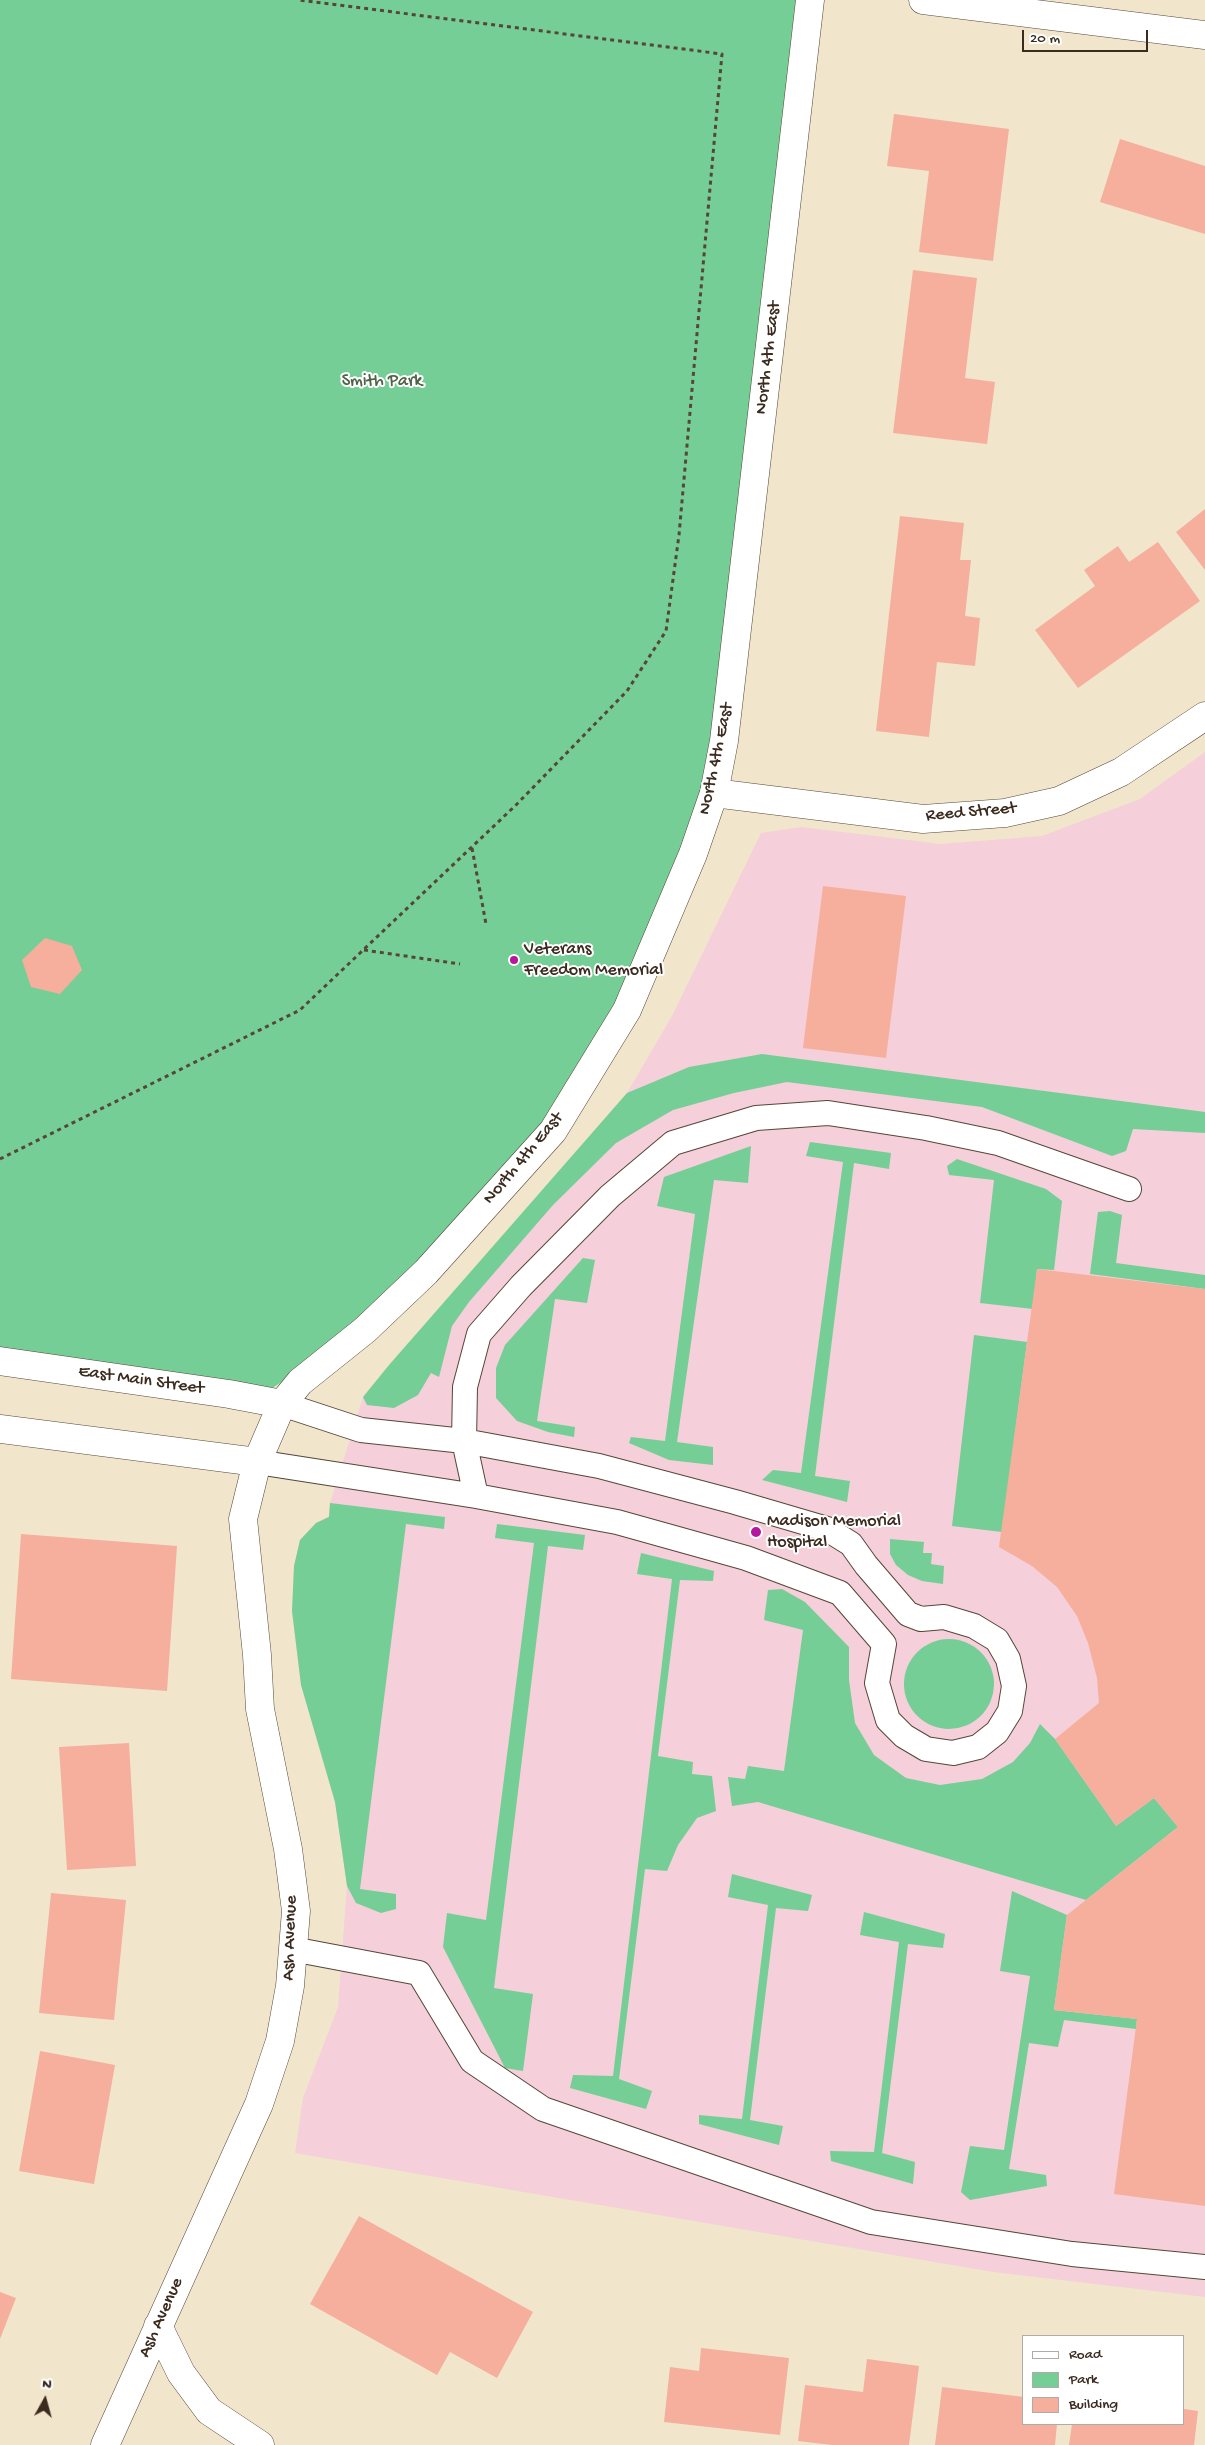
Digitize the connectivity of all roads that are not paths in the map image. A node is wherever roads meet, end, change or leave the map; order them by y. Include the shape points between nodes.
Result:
1 (810, 0) edge
2 (923, 0) edge
3 (1205, 35) edge
4 (1205, 716) edge
5 (714, 793) junction
6 (1129, 1189) dead end
7 (0, 1361) edge
8 (282, 1404) junction
9 (0, 1429) edge
10 (464, 1441) junction
11 (257, 1462) junction
12 (476, 1496) junction
13 (292, 1949) junction
14 (1205, 2267) edge
15 (158, 2326) junction
16 (105, 2445) edge
17 (260, 2445) edge

1 - 5 street, North 4th East via 737,643
2 - 3 street
4 - 5 street, Reed Street via 1121,772 1059,802 1005,812 923,819
5 - 8 street, North 4th East via 693,854 627,1010 553,1131 426,1272 365,1330 300,1382
6 - 10 lane via 998,1143 828,1112 756,1118 673,1144 610,1196 521,1286 480,1334 465,1387
7 - 8 street, East Main Street
8 - 10 lane via 361,1430
8 - 11 street, Ash Avenue
9 - 11 street
10 - 12 lane
10 - 12 lane via 599,1466 827,1529 851,1544 908,1614 921,1619 944,1617 974,1626 997,1640 1008,1659 1014,1686 1010,1711 997,1732 978,1747 953,1753 926,1749 904,1736 888,1720 877,1683 884,1644 840,1593 746,1558 617,1522
11 - 12 lane
11 - 13 street, Ash Avenue via 243,1519 260,1710 288,1849 294,1902
13 - 14 lane via 419,1973 472,2061 543,2109 871,2222 1072,2254
13 - 15 street, Ash Avenue via 290,1986 280,2041 259,2104
15 - 16 street, Ash Avenue
15 - 17 street via 181,2374 209,2411

